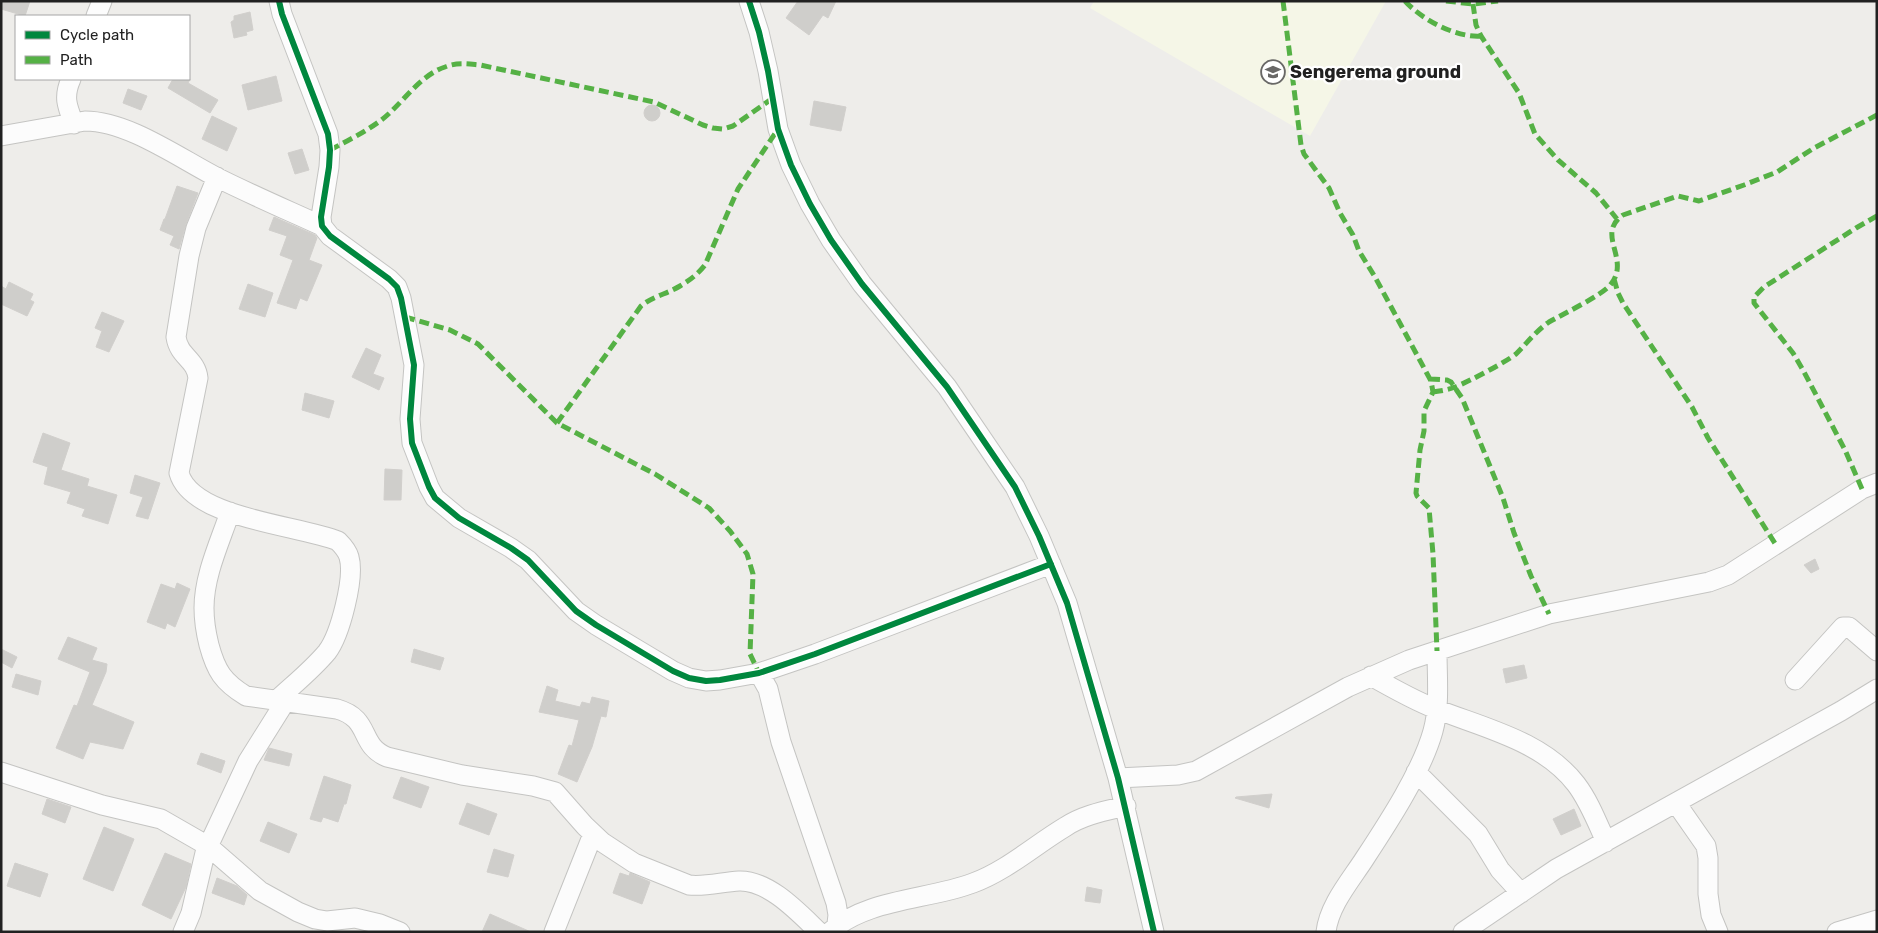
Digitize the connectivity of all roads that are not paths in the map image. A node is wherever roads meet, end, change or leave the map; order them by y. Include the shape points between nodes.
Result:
1 (102, 1) edge
2 (279, 1) edge
3 (749, 1) edge
4 (96, 15) edge
5 (71, 80) edge
6 (74, 124) junction
7 (1, 136) edge
8 (217, 177) junction
9 (322, 226) junction
10 (1877, 483) edge
11 (230, 512) junction
12 (1051, 564) junction
13 (1437, 651) junction
14 (1877, 651) edge
15 (759, 673) junction
16 (1371, 676) junction
17 (1795, 680) dead end
18 (1877, 689) edge
19 (281, 701) junction
20 (1436, 709) junction
21 (1, 772) edge
22 (1416, 772) junction
23 (1118, 778) junction
24 (1676, 803) junction
25 (1126, 806) junction
26 (593, 834) junction
27 (1606, 842) junction
28 (208, 846) junction
29 (1521, 893) junction
30 (1877, 920) edge
31 (336, 925) edge
32 (834, 929) edge
33 (183, 932) edge
34 (400, 932) edge
35 (554, 932) edge
36 (819, 932) edge
37 (1154, 932) edge
38 (1326, 932) edge
39 (1463, 932) edge
40 (1718, 932) edge
41 (1837, 932) edge

1 - 4 street
2 - 9 street via 328,134 329,158
3 - 12 street via 768,71 778,129 810,204 862,284 947,387 1004,472 1019,495
5 - 6 street via 65,94
6 - 7 street
6 - 8 street via 97,121 112,124
8 - 9 street
8 - 11 street via 194,237 176,337 177,347 194,364 198,378 179,473 190,492
9 - 15 street via 330,236 397,287 414,365 410,419 412,443 428,487 438,502 528,560 576,611 674,671 706,681
10 - 13 street via 1862,489 1728,575 1709,582 1549,614
11 - 19 street via 208,577 204,606 213,661 222,677 246,696
11 - 19 street via 338,541 349,557 347,597 337,637
12 - 15 street
12 - 23 street via 1067,603
13 - 16 street
13 - 20 street
14 - 17 street via 1849,627 1843,627
15 - 32 street via 768,689 780,742 836,903
16 - 20 street
16 - 23 street via 1196,772
18 - 24 street
19 - 26 street via 348,712 356,718 377,753 387,757 554,792
19 - 28 street
20 - 22 street via 1433,730
20 - 27 street via 1509,737 1554,762 1575,784 1590,807
21 - 28 street via 102,805 161,819
22 - 29 street via 1478,834 1500,870
22 - 38 street via 1340,897
23 - 25 street
24 - 27 street
24 - 40 street via 1706,846 1708,894
25 - 32 street via 1096,813 1066,826 976,882 865,910
25 - 37 street
26 - 35 street
26 - 36 street via 634,863 689,885 741,881 762,887 785,900
27 - 29 street via 1556,869
28 - 31 street via 260,892 315,919
28 - 33 street
29 - 39 street
30 - 41 street
31 - 34 street via 355,918

